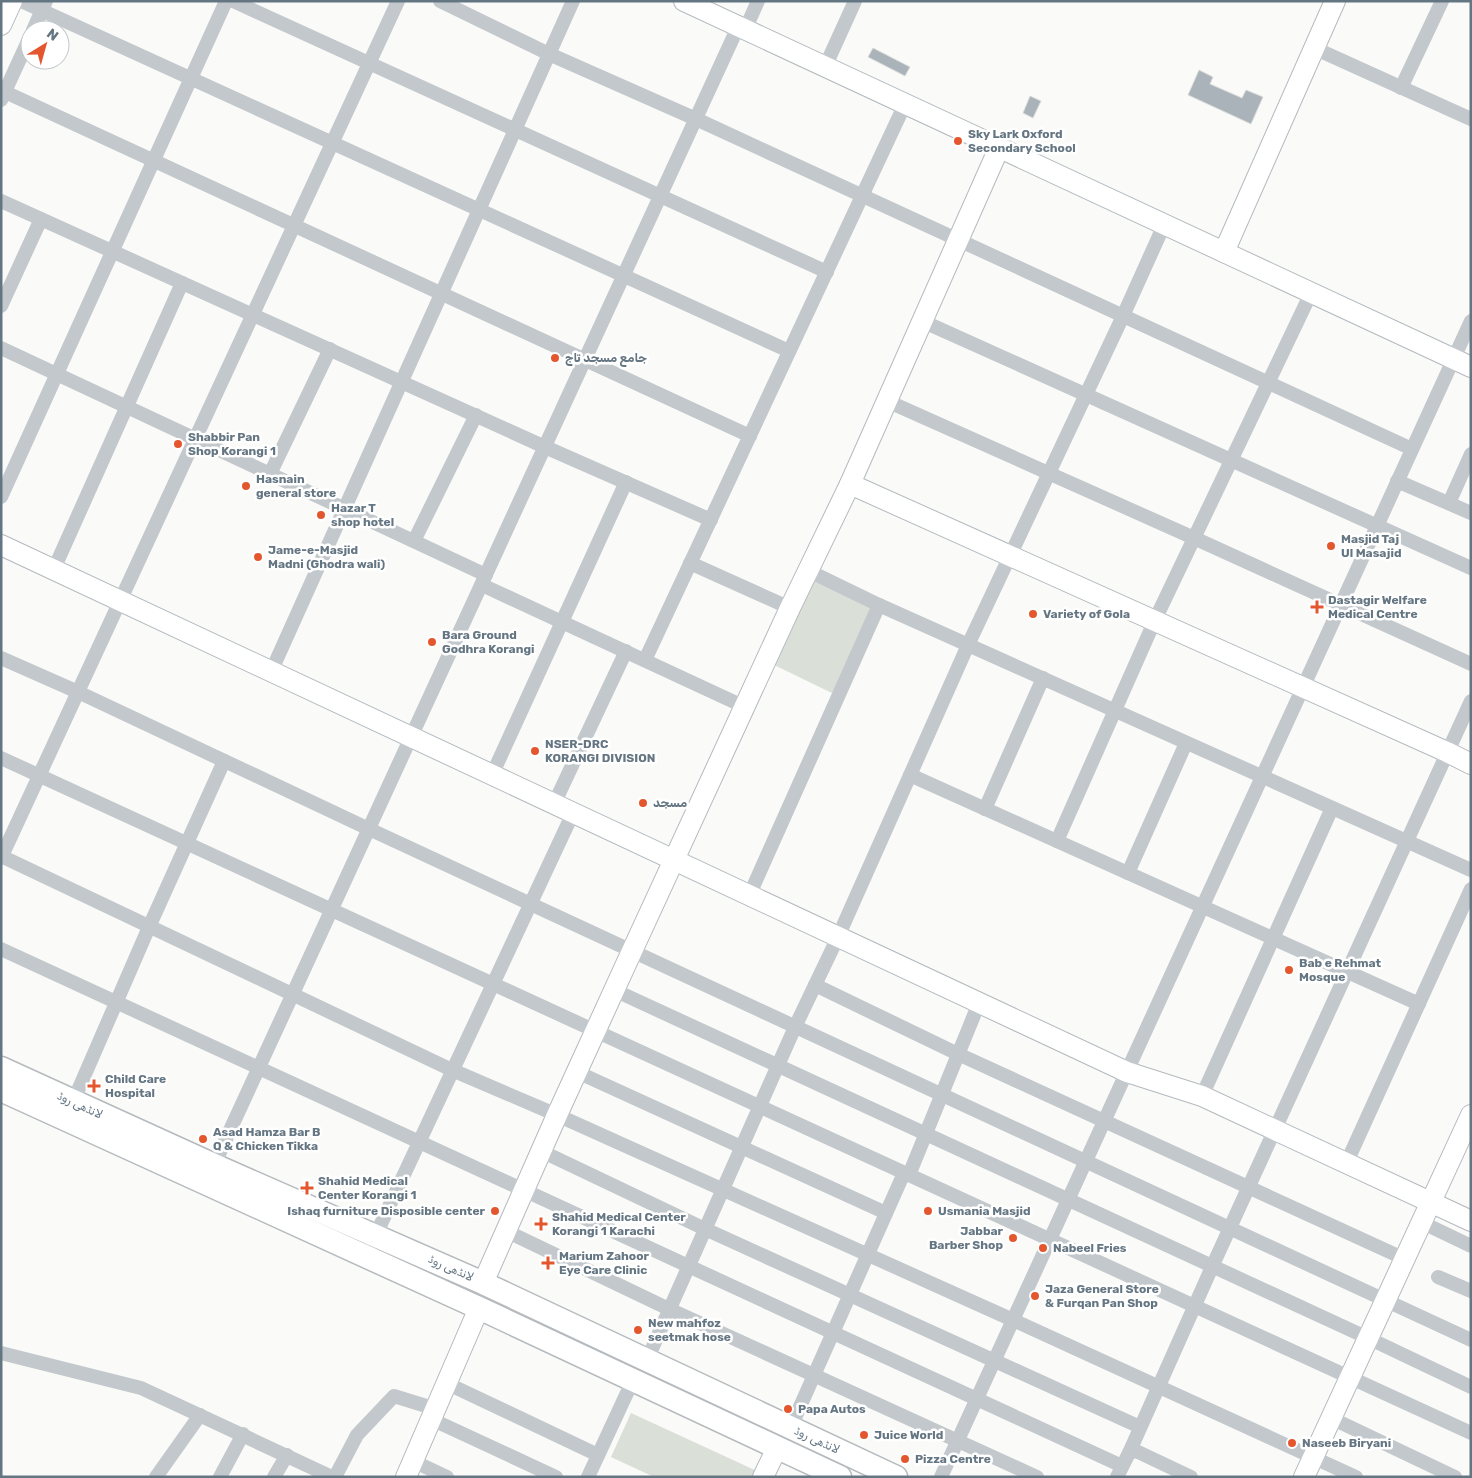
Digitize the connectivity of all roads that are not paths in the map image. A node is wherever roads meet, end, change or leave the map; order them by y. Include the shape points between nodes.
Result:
1 (12, 1) edge
2 (21, 1) edge
3 (226, 1) edge
4 (233, 1) edge
5 (398, 1) edge
6 (440, 1) edge
7 (573, 1) edge
8 (684, 1) edge
9 (758, 1) edge
10 (855, 1) edge
11 (1335, 1) edge
12 (1442, 1) edge
13 (44, 6) edge
14 (38, 20) edge
15 (1, 25) edge
16 (742, 28) junction
17 (1314, 48) junction
18 (549, 54) junction
19 (20, 59) edge
20 (369, 63) junction
21 (825, 67) junction
22 (191, 78) junction
23 (1401, 88) junction
24 (3, 96) edge
25 (905, 104) junction
26 (696, 119) junction
27 (1471, 119) edge
28 (515, 130) junction
29 (332, 143) junction
30 (999, 148) junction
31 (153, 161) junction
32 (660, 196) junction
33 (862, 196) junction
34 (1, 201) edge
35 (479, 210) junction
36 (41, 219) junction
37 (1164, 224) junction
38 (294, 226) junction
39 (958, 240) junction
40 (112, 251) junction
41 (1224, 252) junction
42 (827, 272) junction
43 (624, 276) junction
44 (182, 282) junction
45 (1311, 293) junction
46 (441, 294) junction
47 (1, 306) edge
48 (253, 315) junction
49 (1123, 316) junction
50 (922, 321) junction
51 (1471, 321) edge
52 (1, 348) edge
53 (330, 349) junction
54 (789, 351) junction
55 (585, 360) junction
56 (1462, 363) edge
57 (58, 374) junction
58 (402, 382) junction
59 (1267, 383) junction
60 (1086, 395) junction
61 (887, 400) junction
62 (126, 407) junction
63 (476, 415) junction
64 (750, 436) junction
65 (195, 439) junction
66 (545, 447) junction
67 (1412, 449) junction
68 (1471, 454) edge
69 (1231, 460) junction
70 (1049, 473) junction
71 (270, 474) junction
72 (1397, 481) junction
73 (626, 482) junction
74 (850, 484) junction
75 (1, 497) edge
76 (1449, 503) junction
77 (345, 508) junction
78 (1471, 513) edge
79 (711, 520) junction
80 (1377, 526) junction
81 (1194, 538) junction
82 (414, 541) junction
83 (1, 544) edge
84 (1010, 555) junction
85 (690, 564) junction
86 (1471, 568) edge
87 (54, 569) junction
88 (809, 571) junction
89 (484, 580) junction
90 (120, 601) junction
91 (879, 605) junction
92 (1340, 605) junction
93 (790, 608) junction
94 (1155, 620) junction
95 (562, 622) junction
96 (968, 645) junction
97 (626, 651) junction
98 (1, 658) edge
99 (645, 660) junction
100 (1471, 664) edge
101 (271, 672) junction
102 (1043, 678) junction
103 (1302, 686) junction
104 (78, 692) junction
105 (1471, 701) edge
106 (745, 706) junction
107 (1115, 710) junction
108 (412, 738) junction
109 (1186, 743) junction
110 (1447, 752) junction
111 (1, 758) edge
112 (224, 761) junction
113 (1471, 764) edge
114 (492, 775) junction
115 (910, 775) junction
116 (39, 776) junction
117 (1261, 776) junction
118 (554, 804) junction
119 (1332, 808) junction
120 (985, 809) junction
121 (573, 813) junction
122 (369, 829) junction
123 (1057, 841) junction
124 (1406, 841) junction
125 (186, 844) junction
126 (1, 857) edge
127 (674, 860) junction
128 (1471, 870) edge
129 (1128, 873) junction
130 (1471, 889) edge
131 (749, 896) junction
132 (530, 904) junction
133 (1202, 906) junction
134 (332, 910) junction
135 (149, 927) junction
136 (838, 937) junction
137 (1274, 938) junction
138 (1, 949) edge
139 (632, 951) junction
140 (1347, 971) junction
141 (493, 984) junction
142 (815, 985) junction
143 (614, 990) junction
144 (293, 995) junction
145 (117, 1003) junction
146 (979, 1003) junction
147 (1419, 1004) junction
148 (795, 1027) junction
149 (595, 1031) junction
150 (958, 1054) junction
151 (777, 1066) junction
152 (1, 1068) edge
153 (259, 1068) junction
154 (452, 1070) junction
155 (576, 1072) junction
156 (1127, 1072) junction
157 (1, 1090) edge
158 (942, 1095) junction
159 (1202, 1096) junction
160 (74, 1102) junction
161 (760, 1106) junction
162 (557, 1115) junction
163 (1471, 1115) edge
164 (1105, 1121) junction
165 (1275, 1130) junction
166 (926, 1134) junction
167 (419, 1141) junction
168 (741, 1148) junction
169 (541, 1151) junction
170 (1086, 1162) junction
171 (1346, 1164) junction
172 (214, 1165) junction
173 (907, 1174) junction
174 (1249, 1186) junction
175 (722, 1189) junction
176 (524, 1190) junction
177 (1068, 1200) junction
178 (1430, 1203) junction
179 (886, 1213) junction
180 (1471, 1221) edge
181 (1421, 1222) junction
182 (1229, 1228) junction
183 (704, 1229) junction
184 (506, 1231) junction
185 (375, 1235) junction
186 (1050, 1240) junction
187 (1471, 1246) edge
188 (868, 1254) junction
189 (365, 1257) junction
190 (1405, 1259) junction
191 (688, 1266) junction
192 (1212, 1267) junction
193 (1438, 1277) dead end
194 (483, 1283) junction
195 (1471, 1291) edge
196 (849, 1296) junction
197 (1385, 1301) junction
198 (1194, 1306) junction
199 (479, 1308) junction
200 (669, 1309) junction
201 (1013, 1320) junction
202 (833, 1333) junction
203 (1368, 1338) junction
204 (1471, 1340) edge
205 (1, 1353) edge
206 (647, 1360) junction
207 (994, 1361) junction
208 (814, 1374) junction
209 (1350, 1378) junction
210 (633, 1380) junction
211 (446, 1383) junction
212 (1158, 1386) junction
213 (1471, 1387) edge
214 (976, 1399) junction
215 (433, 1414) junction
216 (200, 1415) junction
217 (1331, 1418) junction
218 (791, 1427) junction
219 (1140, 1427) junction
220 (1471, 1433) edge
221 (243, 1434) junction
222 (957, 1441) junction
223 (776, 1448) junction
224 (1129, 1453) junction
225 (288, 1455) junction
226 (598, 1455) junction
227 (1313, 1457) junction
228 (410, 1469) edge
229 (1120, 1471) edge
230 (156, 1477) edge
231 (220, 1477) edge
232 (274, 1477) edge
233 (334, 1477) edge
234 (447, 1477) edge
235 (556, 1477) edge
236 (588, 1477) edge
237 (763, 1477) edge
238 (840, 1477) edge
239 (896, 1477) edge
240 (941, 1477) edge
241 (1037, 1477) edge
242 (1192, 1477) edge
243 (1304, 1477) edge
244 (1356, 1477) edge
245 (1455, 1477) edge

1 - 15 street
2 - 13 street
3 - 22 street
4 - 20 street
5 - 20 street
6 - 18 street
7 - 18 street
8 - 16 street
9 - 16 street
10 - 21 street
11 - 17 street
12 - 23 street
13 - 14 street
13 - 22 street
16 - 21 street
16 - 26 street
17 - 23 street
17 - 41 street
18 - 26 street
18 - 28 street
19 - 24 street
20 - 28 street
20 - 29 street
21 - 25 street
22 - 29 street
22 - 31 street
23 - 27 street
24 - 31 street
25 - 30 street
25 - 33 street
26 - 32 street
26 - 33 street
28 - 32 street
28 - 35 street
29 - 35 street
29 - 38 street
30 - 37 street
30 - 39 street
31 - 38 street
31 - 40 street
32 - 42 street
32 - 43 street
33 - 39 street
33 - 42 street
34 - 36 street
35 - 43 street
35 - 46 street
36 - 40 street
36 - 47 street
37 - 41 street
37 - 49 street
38 - 46 street
38 - 48 street
39 - 49 street
39 - 50 street
40 - 44 street
40 - 57 street
41 - 45 street
42 - 54 street
43 - 54 street
43 - 55 street
44 - 48 street
44 - 62 street
45 - 56 street
45 - 59 street
46 - 55 street
46 - 58 street
48 - 53 street
48 - 65 street
49 - 59 street
49 - 60 street
50 - 60 street
50 - 61 street
51 - 56 street
52 - 57 street
53 - 58 street
53 - 71 street
54 - 64 street
55 - 64 street
55 - 66 street
56 - 67 street
57 - 62 street
57 - 75 street
58 - 63 street
58 - 77 street
59 - 67 street
59 - 69 street
60 - 69 street
60 - 70 street
61 - 70 street
61 - 74 street
62 - 65 street
62 - 87 street
63 - 66 street
63 - 82 street
64 - 79 street
65 - 71 street
65 - 90 street
66 - 73 street
66 - 89 street
67 - 72 street
68 - 76 street
69 - 80 street
69 - 81 street
70 - 81 street
70 - 84 street
71 - 77 street
72 - 76 street
72 - 80 street
73 - 79 street
73 - 95 street
74 - 84 street
74 - 88 street
76 - 78 street
77 - 82 street
77 - 101 street
79 - 85 street
80 - 86 street
80 - 92 street
81 - 92 street
81 - 94 street
82 - 89 street
83 - 87 street
84 - 94 street
84 - 96 street
85 - 93 street
85 - 99 street
87 - 90 street
88 - 91 street
88 - 93 street
89 - 95 street
89 - 108 street
90 - 101 street
90 - 104 street
91 - 96 street
91 - 131 street
92 - 100 street
92 - 103 street
93 - 106 street
94 - 103 street
94 - 107 street
95 - 97 street
95 - 114 street
96 - 102 street
96 - 115 street
97 - 99 street
97 - 118 street
98 - 104 street
99 - 106 street
101 - 108 street
102 - 107 street
102 - 120 street
103 - 110 street
103 - 117 street
104 - 112 street
104 - 116 street
105 - 110 street
106 - 127 street
107 - 109 street
107 - 123 street
108 - 114 street
108 - 122 street
109 - 117 street
109 - 129 street
110 - 113 street
110 - 124 street
111 - 116 street
112 - 122 street
112 - 125 street
114 - 118 street
115 - 120 street
115 - 136 street
116 - 125 street
116 - 126 street
117 - 119 street
117 - 133 street
118 - 121 street
119 - 124 street
119 - 137 street
120 - 123 street
121 - 127 street
121 - 132 street
122 - 132 street
122 - 134 street
123 - 129 street
124 - 128 street
124 - 140 street
125 - 134 street
125 - 135 street
126 - 135 street
127 - 131 street
127 - 139 street
129 - 133 street
130 - 147 street
131 - 136 street
132 - 139 street
132 - 141 street
133 - 137 street
133 - 156 street
134 - 141 street
134 - 144 street
135 - 144 street
135 - 145 street
136 - 142 street
136 - 146 street
137 - 140 street
137 - 159 street
138 - 145 street
139 - 143 street
139 - 148 street
140 - 147 street
140 - 165 street
141 - 149 street
141 - 154 street
142 - 148 street
142 - 150 street
143 - 149 street
143 - 151 street
144 - 153 street
144 - 154 street
145 - 153 street
145 - 160 street
146 - 150 street
146 - 156 street
147 - 171 street
148 - 151 street
148 - 158 street
149 - 155 street
149 - 161 street
150 - 158 street
150 - 164 street
151 - 161 street
151 - 166 street
152 - 160 main road, لانڈھی روڈ
153 - 167 street
153 - 172 street
154 - 162 street
154 - 167 street
155 - 162 street
155 - 168 street
156 - 159 street
156 - 164 street
157 - 189 main road, لانڈھی روڈ
158 - 166 street
158 - 170 street
159 - 165 street
160 - 172 main road, لانڈھی روڈ
161 - 168 street
161 - 173 street
162 - 169 street
162 - 175 street
163 - 178 street
164 - 170 street
164 - 174 street
165 - 171 street
165 - 174 street
166 - 173 street
166 - 177 street
167 - 176 street
167 - 185 street
168 - 175 street
168 - 179 street
169 - 176 street
169 - 183 street
170 - 177 street
170 - 182 street
171 - 178 street
172 - 185 main road, لانڈھی روڈ
173 - 179 street
173 - 186 street
174 - 182 street
174 - 190 street
175 - 183 street
175 - 188 street
176 - 184 street
176 - 191 street
177 - 186 street
177 - 192 street
178 - 180 street
178 - 181 street
179 - 188 street
181 - 187 street
181 - 190 street
182 - 192 street
182 - 197 street
183 - 191 street
183 - 196 street
184 - 194 street
184 - 200 street
185 - 189 street
185 - 194 main road, لانڈھی روڈ
186 - 198 street
186 - 201 street
188 - 196 street
188 - 201 street
189 - 199 main road, لانڈھی روڈ
190 - 197 street
191 - 200 street
191 - 202 street
192 - 198 street
192 - 203 street
193 - 195 street
194 - 206 main road, لانڈھی روڈ
196 - 202 street
196 - 207 street
197 - 203 street
197 - 204 street
198 - 209 street
198 - 212 street
199 - 210 main road, لانڈھی روڈ
199 - 211 street
200 - 206 street
200 - 208 street
201 - 207 street
201 - 212 street
202 - 208 street
202 - 214 street
203 - 209 street
203 - 213 street
205 - 216 street via 141,1388
206 - 218 main road, لانڈھی روڈ
207 - 214 street
207 - 219 street
208 - 218 street
208 - 222 street
209 - 217 street
209 - 220 street
210 - 223 main road, لانڈھی روڈ
210 - 226 street
211 - 215 street
211 - 226 street
212 - 219 street
212 - 227 street
214 - 222 street
214 - 229 street
215 - 228 street
215 - 233 street via 394,1396 357,1434
215 - 235 street
216 - 221 street
216 - 230 street
217 - 227 street
217 - 245 street
218 - 239 main road, لانڈھی روڈ
219 - 224 street
221 - 225 street
221 - 231 street
222 - 240 street
222 - 241 street
223 - 237 street
223 - 238 main road, لانڈھی روڈ
224 - 229 street
224 - 242 street via 1136,1451
225 - 232 street
225 - 233 street
226 - 236 street
227 - 243 street
227 - 244 street
228 - 234 street

